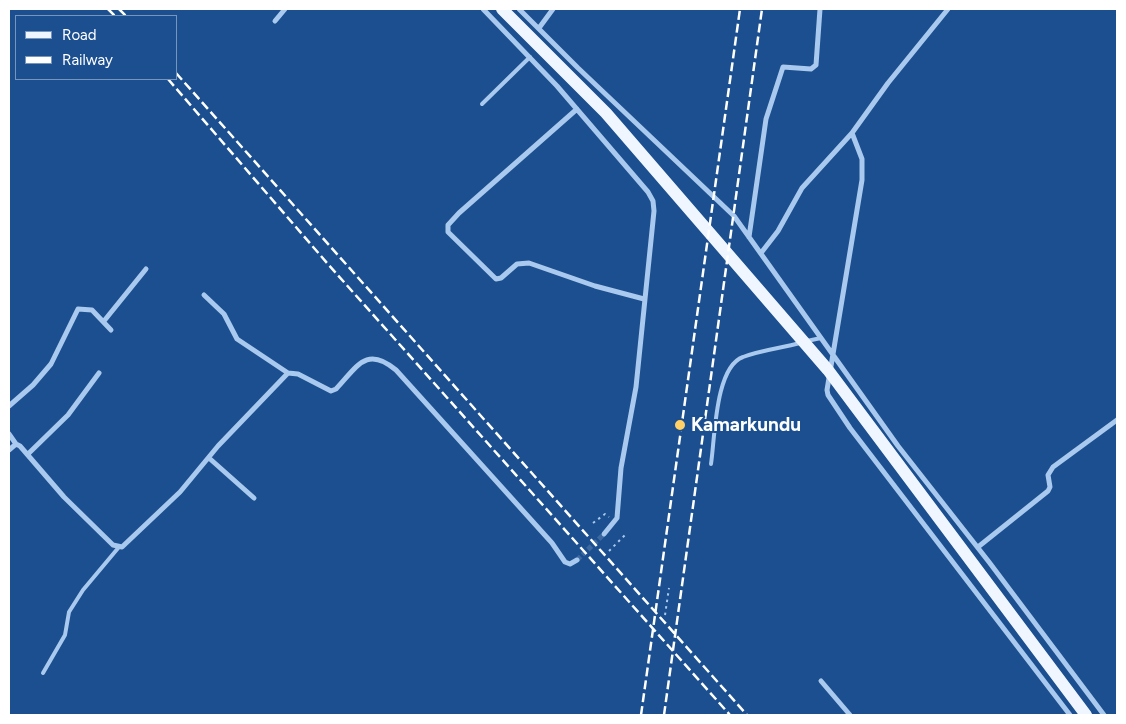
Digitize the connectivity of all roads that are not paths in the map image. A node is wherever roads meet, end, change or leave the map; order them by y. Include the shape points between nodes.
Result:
1 (285, 9) edge
2 (483, 9) edge
3 (502, 9) edge
4 (519, 9) edge
5 (553, 9) edge
6 (820, 9) edge
7 (948, 9) edge
8 (275, 21) dead end
9 (538, 28) junction
10 (530, 57) junction
11 (482, 104) dead end
12 (577, 109) junction
13 (852, 133) junction
14 (749, 237) junction
15 (761, 253) junction
16 (146, 270) dead end
17 (204, 295) dead end
18 (644, 299) junction
19 (104, 321) junction
20 (111, 330) dead end
21 (821, 338) junction
22 (834, 356) junction
23 (98, 373) dead end
24 (288, 373) junction
25 (9, 406) edge
26 (1117, 420) edge
27 (9, 434) edge
28 (16, 444) junction
29 (9, 450) edge
30 (28, 454) junction
31 (209, 458) junction
32 (712, 464) dead end
33 (254, 498) dead end
34 (604, 534) tunnel mouth
35 (118, 547) junction
36 (978, 548) junction
37 (577, 560) dead end
38 (43, 673) dead end
39 (821, 681) dead end
40 (850, 715) edge
41 (1070, 715) edge
42 (1086, 715) edge
43 (1104, 715) edge

1 - 8 street
2 - 10 street
3 - 42 main road via 612,120 828,370
4 - 9 street
5 - 9 street
6 - 14 street via 816,66 811,69 783,68 772,97
7 - 13 street
9 - 14 street via 715,196
10 - 11 lane
10 - 12 street
12 - 18 street via 653,201
12 - 18 street via 459,213 448,225 448,232 496,279 517,264 529,263
13 - 15 street via 802,188 778,231
13 - 22 street via 862,159 862,180
14 - 15 street
15 - 21 street
16 - 19 street
17 - 24 street via 224,314 237,339
18 - 34 street via 636,387 621,468 617,518
19 - 20 street
19 - 25 street via 92,310 78,309 51,364
21 - 22 street
21 - 32 lane via 742,357 730,366 718,408
22 - 36 street via 898,446
22 - 41 street via 827,390 831,402
23 - 30 street via 68,415
24 - 31 street
24 - 37 street via 298,374 331,391 367,359 385,360 546,536 565,562 570,564
26 - 36 street via 1053,467 1048,475 1048,491
27 - 28 street
28 - 29 street
28 - 30 street
30 - 35 street via 64,496
31 - 33 street
31 - 35 street via 128,544
35 - 38 lane via 69,612 65,635
36 - 43 street
39 - 40 street

